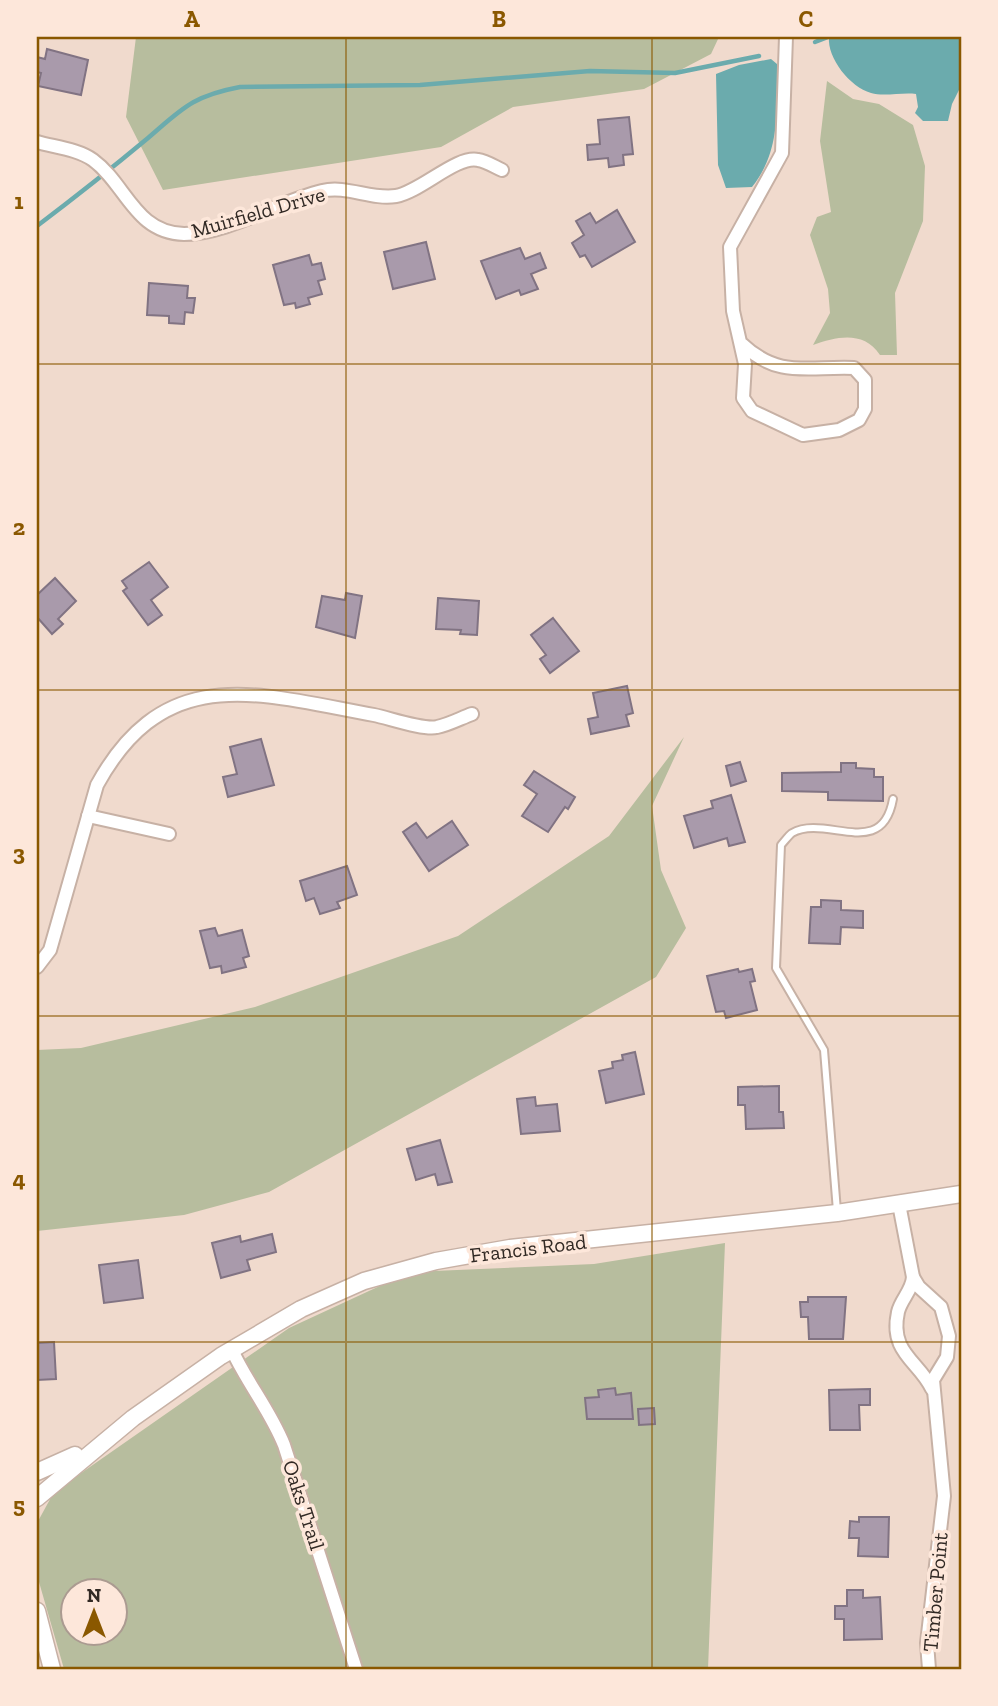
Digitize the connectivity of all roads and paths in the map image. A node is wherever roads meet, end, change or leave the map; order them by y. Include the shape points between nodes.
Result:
1 (786, 37) edge
2 (37, 142) edge
3 (502, 170) dead end
4 (742, 344) junction
5 (472, 714) dead end
6 (893, 799) dead end
7 (88, 816) junction
8 (169, 834) dead end
9 (37, 967) edge
10 (961, 1194) edge
11 (899, 1204) junction
12 (837, 1213) junction
13 (913, 1277) junction
14 (232, 1350) junction
15 (932, 1389) junction
16 (133, 1418) junction
17 (37, 1472) edge
18 (37, 1498) edge
19 (37, 1611) edge
20 (37, 1637) edge
21 (51, 1669) edge
22 (356, 1669) edge
23 (929, 1669) edge

1 - 4 street via 782,153 730,247 733,311
2 - 3 street, Muirfield Drive via 90,157 146,222 185,234 214,229 321,191 397,196 476,159
4 - 4 street via 743,398 752,411 803,435 839,430 859,419 865,409 865,380 854,368 770,365
5 - 7 street via 434,728 252,694 193,699 152,717 111,761 97,785
6 - 12 lane via 890,817 878,827 860,833 802,831 781,845 776,968 824,1050
7 - 8 street
7 - 9 street via 50,950
10 - 11 street, Francis Road
11 - 12 street, Francis Road
11 - 13 street
12 - 14 street, Francis Road via 510,1248 436,1261 329,1296
13 - 15 street, Timber Point via 898,1315 899,1333 905,1358
13 - 15 street via 941,1307 949,1336 947,1357 934,1374
14 - 16 street, Francis Road
14 - 22 street, Oaks Trail via 284,1445
15 - 23 street, Timber Point via 942,1444 944,1496 927,1643
16 - 17 street, Francis Road via 60,1464
16 - 18 street, Francis Road
19 - 21 street
20 - 21 street

